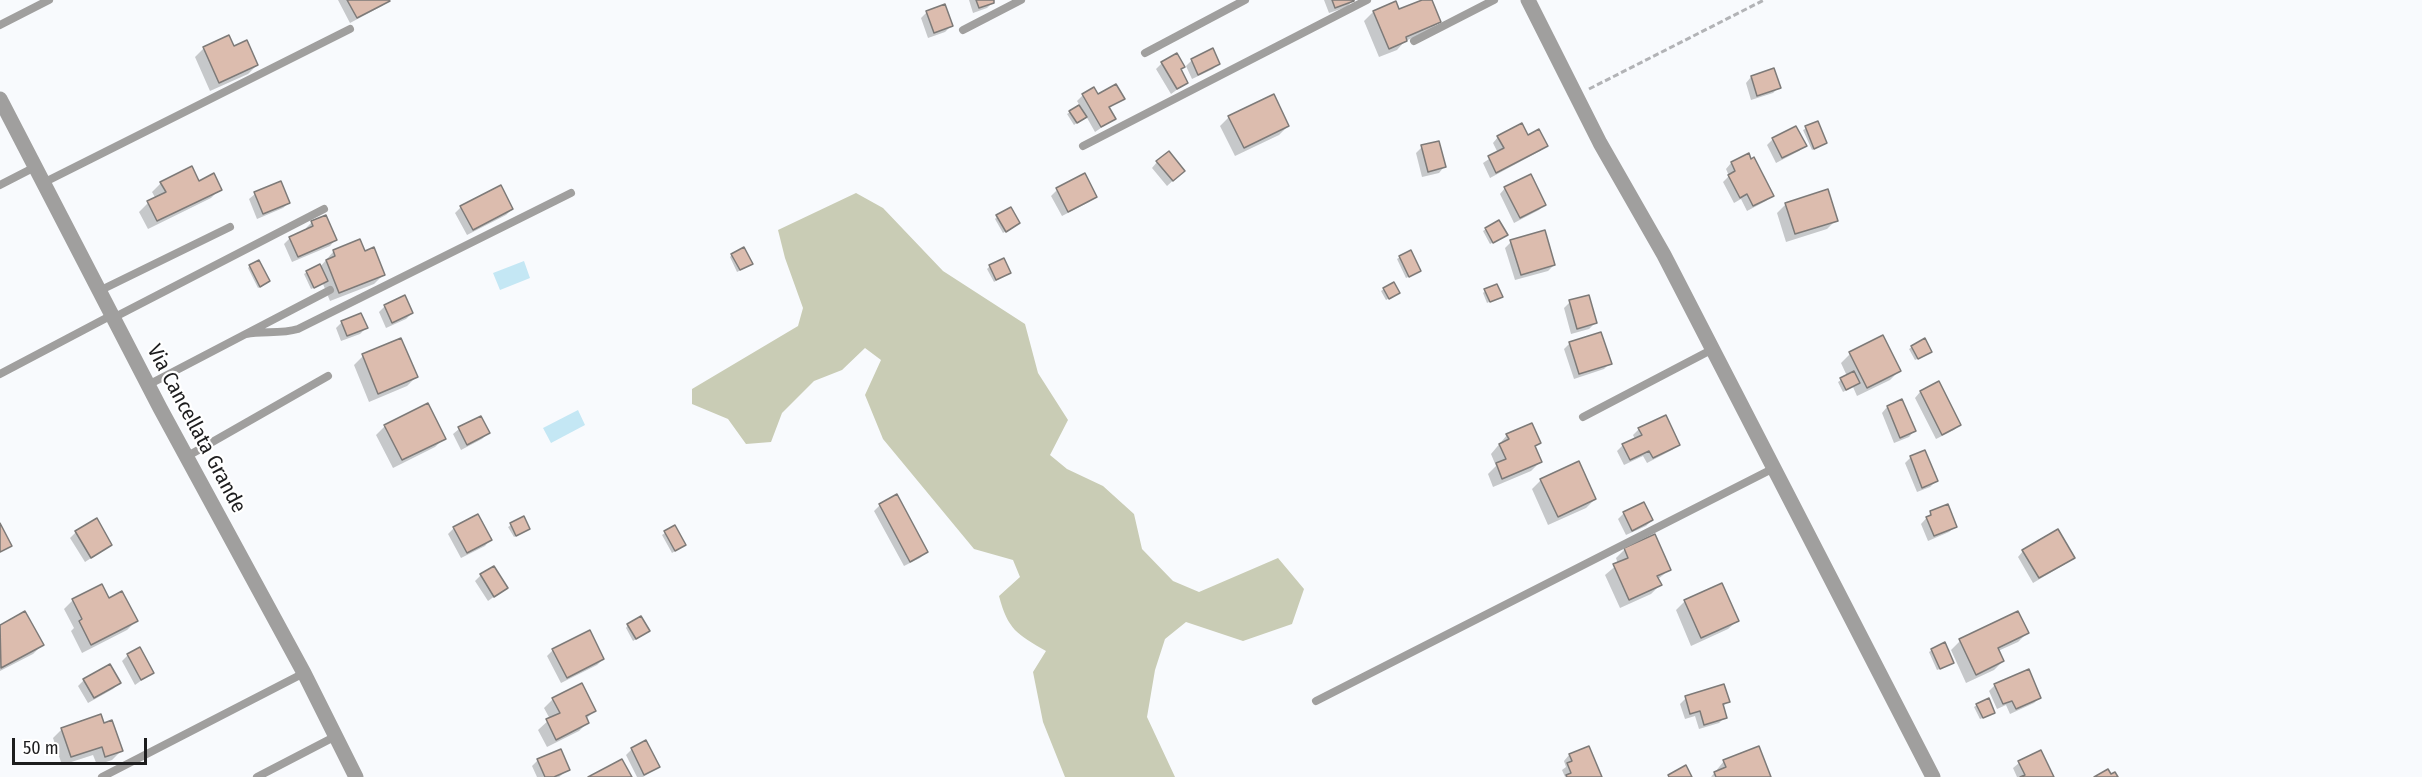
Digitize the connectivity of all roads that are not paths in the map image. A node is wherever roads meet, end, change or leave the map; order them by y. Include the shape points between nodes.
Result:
1 (49, 0) edge
2 (1021, 0) edge
3 (1245, 0) edge
4 (1367, 0) edge
5 (1494, 0) edge
6 (1528, 0) edge
7 (0, 25) edge
8 (350, 29) dead end
9 (963, 30) dead end
10 (1414, 41) dead end
11 (1145, 53) dead end
12 (0, 99) edge
13 (1083, 146) dead end
14 (35, 167) junction
15 (43, 183) junction
16 (0, 185) edge
17 (571, 193) dead end
18 (324, 208) dead end
19 (230, 226) dead end
20 (330, 290) dead end
21 (99, 291) junction
22 (112, 316) junction
23 (246, 334) junction
24 (1713, 349) junction
25 (0, 374) edge
26 (328, 376) dead end
27 (148, 385) junction
28 (1583, 417) dead end
29 (186, 457) junction
30 (1774, 468) junction
31 (304, 673) junction
32 (1316, 701) dead end
33 (336, 736) junction
34 (102, 777) edge
35 (257, 777) edge
36 (356, 777) edge
37 (1933, 777) edge

1 - 7 lane
2 - 9 lane
3 - 11 lane
4 - 13 lane
5 - 10 lane
6 - 24 street via 1575,96
8 - 15 lane
12 - 14 street, Via Cancellata Grande
14 - 15 street, Via Cancellata Grande
14 - 16 lane
15 - 21 street, Via Cancellata Grande
17 - 23 lane via 298,329
18 - 22 lane
19 - 21 lane
20 - 23 lane
21 - 22 street, Via Cancellata Grande
22 - 25 lane
22 - 27 street, Via Cancellata Grande
23 - 27 lane
24 - 28 lane
24 - 30 street
26 - 29 lane
27 - 29 street, Via Cancellata Grande
29 - 31 street, Via Cancellata Grande
30 - 32 lane
30 - 37 street
31 - 33 street, Via Cancellata Grande
31 - 34 lane
33 - 35 lane
33 - 36 street, Via Cancellata Grande

